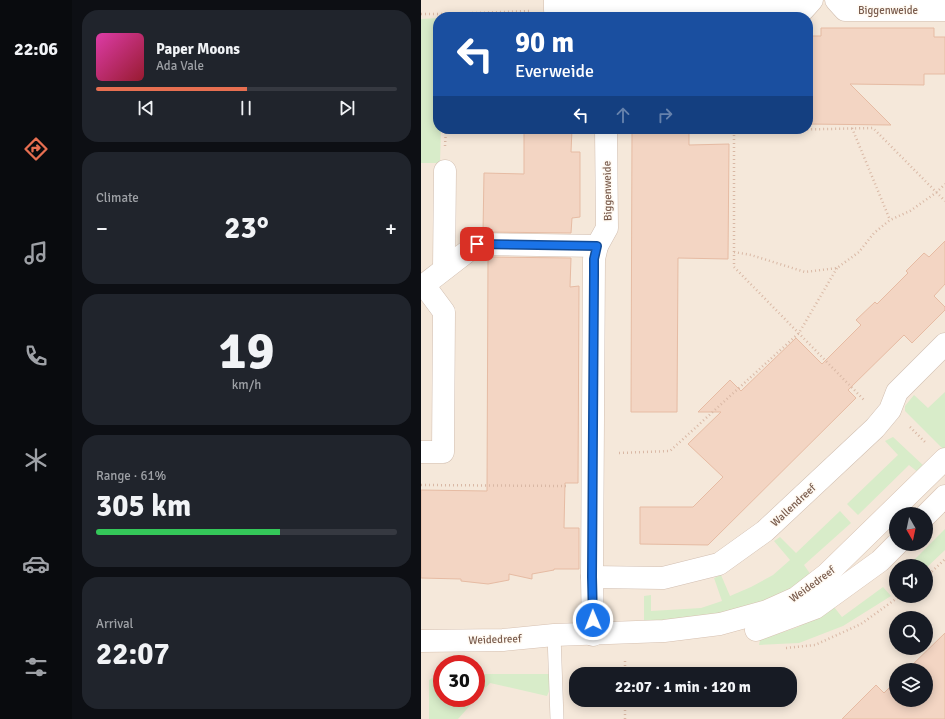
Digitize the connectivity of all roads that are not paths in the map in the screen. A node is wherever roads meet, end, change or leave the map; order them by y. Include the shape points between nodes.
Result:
1 (812, 0) edge
2 (836, 0) edge
3 (555, 5) edge
4 (945, 10) edge
5 (599, 12) edge
6 (723, 12) edge
7 (606, 134) edge
8 (445, 171) dead end
9 (597, 246) junction
10 (444, 268) junction
11 (422, 285) edge
12 (945, 344) edge
13 (421, 452) edge
14 (944, 460) edge
15 (945, 496) edge
16 (933, 508) edge
17 (890, 551) edge
18 (592, 577) junction
19 (593, 635) junction
20 (554, 636) junction
21 (421, 641) edge
22 (557, 719) edge

1 - 6 street via 803,10
2 - 4 street, Biggenweide via 845,10
3 - 5 street
7 - 9 street, Biggenweide via 607,228
8 - 10 street
9 - 10 street via 477,244
9 - 18 street, Biggenweide via 594,259
10 - 11 street
11 - 13 street via 444,312 443,452
12 - 18 street, Wallendreef via 897,392 887,414 765,531 719,564 663,578
14 - 19 street, Weidedreef via 827,574 796,598 767,611 721,624 665,631
15 - 16 street
17 - 19 street, Weidedreef via 815,608 763,628 721,639 666,643 625,642
18 - 19 street, Biggenweide
19 - 20 street, Weidedreef
20 - 21 street, Weidedreef via 503,640
20 - 22 lane

